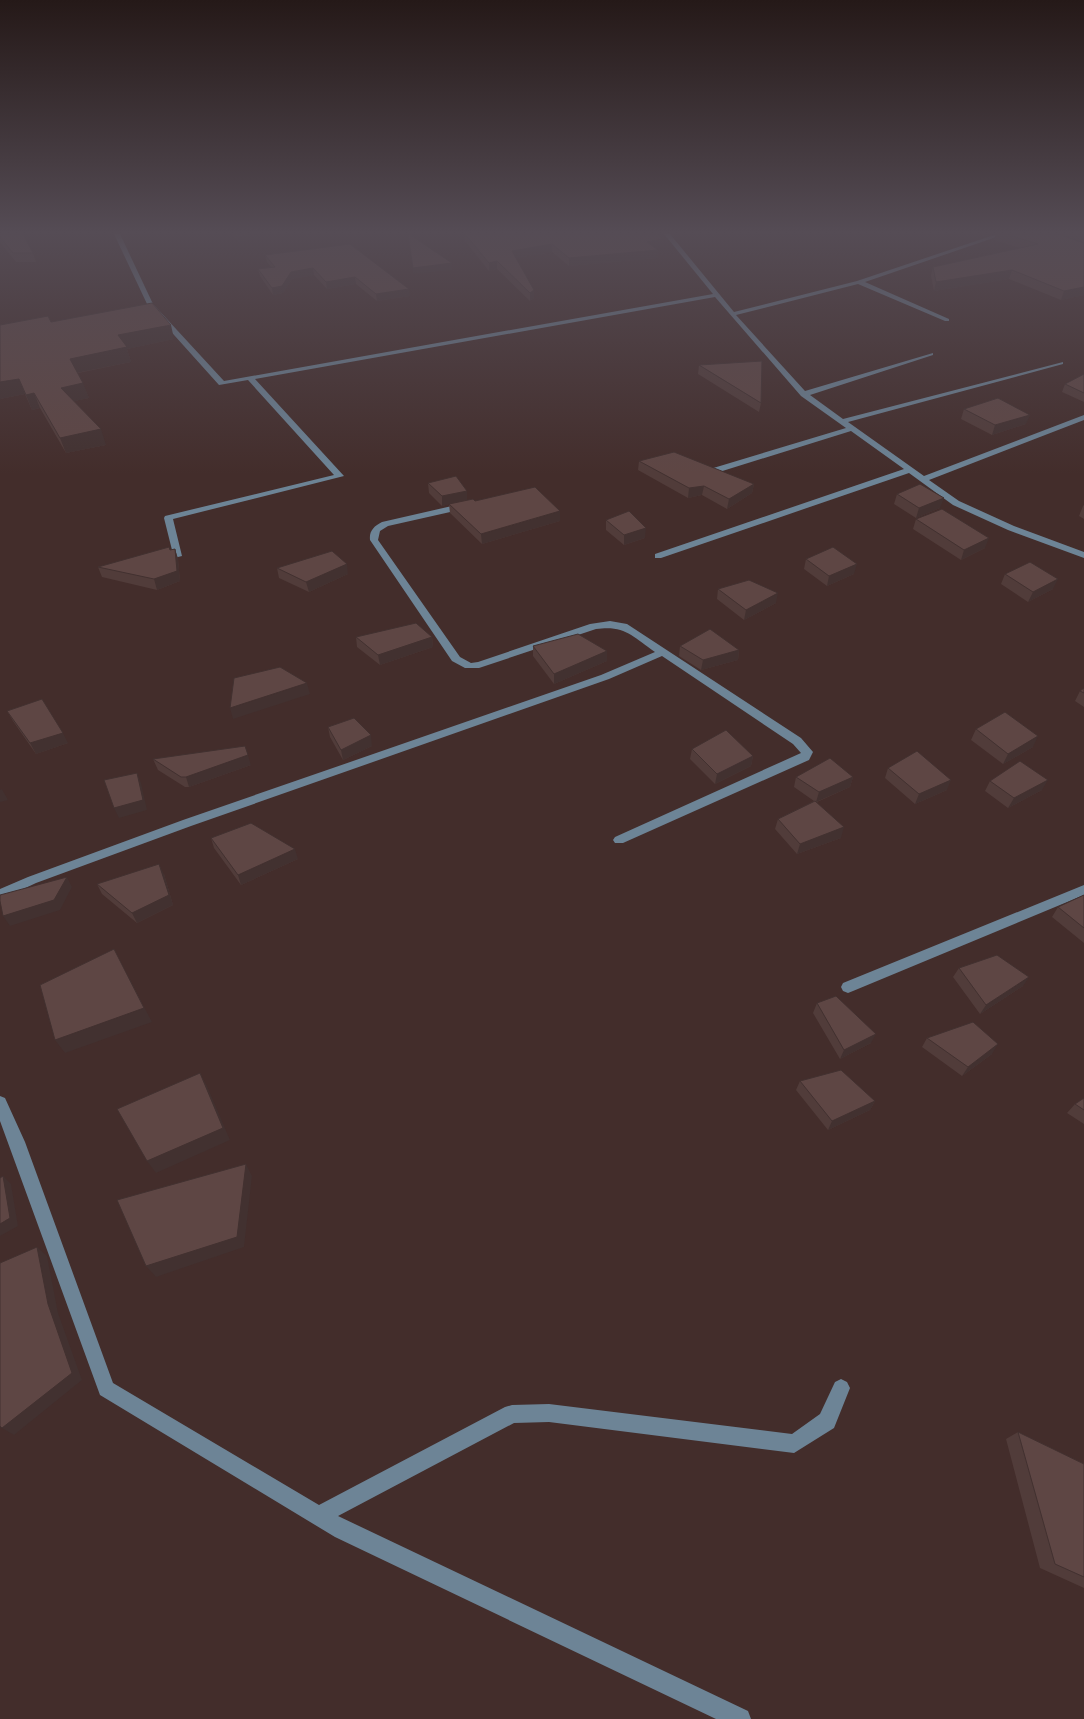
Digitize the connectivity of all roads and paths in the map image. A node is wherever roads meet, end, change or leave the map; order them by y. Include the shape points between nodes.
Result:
1 (159, 314) edge
2 (610, 314) edge
3 (732, 314) edge
4 (934, 314) edge
5 (947, 320) dead end
6 (931, 354) dead end
7 (1061, 362) dead end
8 (250, 378) junction
9 (804, 394) junction
10 (1084, 417) edge
11 (844, 421) junction
12 (854, 428) junction
13 (910, 470) junction
14 (713, 471) edge
15 (922, 480) junction
16 (475, 504) edge
17 (1084, 555) edge
18 (177, 556) edge
19 (658, 556) dead end
20 (661, 653) junction
21 (619, 840) dead end
22 (1084, 890) edge
23 (0, 895) edge
24 (848, 988) dead end
25 (0, 1103) edge
26 (841, 1388) dead end
27 (318, 1516) junction
28 (740, 1719) edge

1 - 8 street via 222,383
2 - 8 street
3 - 9 street
4 - 5 street
6 - 9 street
7 - 11 street
8 - 18 street via 340,476 168,518
9 - 11 street
10 - 15 street
11 - 12 street
12 - 13 street
12 - 14 street
13 - 15 street
13 - 19 street
15 - 17 street via 956,503
16 - 20 street via 385,524 374,533 374,540 456,659 469,666 479,665 594,626 610,624 623,626
20 - 21 street via 797,741 808,754
20 - 23 street via 605,677 196,820 32,880
22 - 24 street
25 - 27 street via 106,1389
26 - 27 street via 827,1421 794,1444 549,1413 512,1414
27 - 28 street

